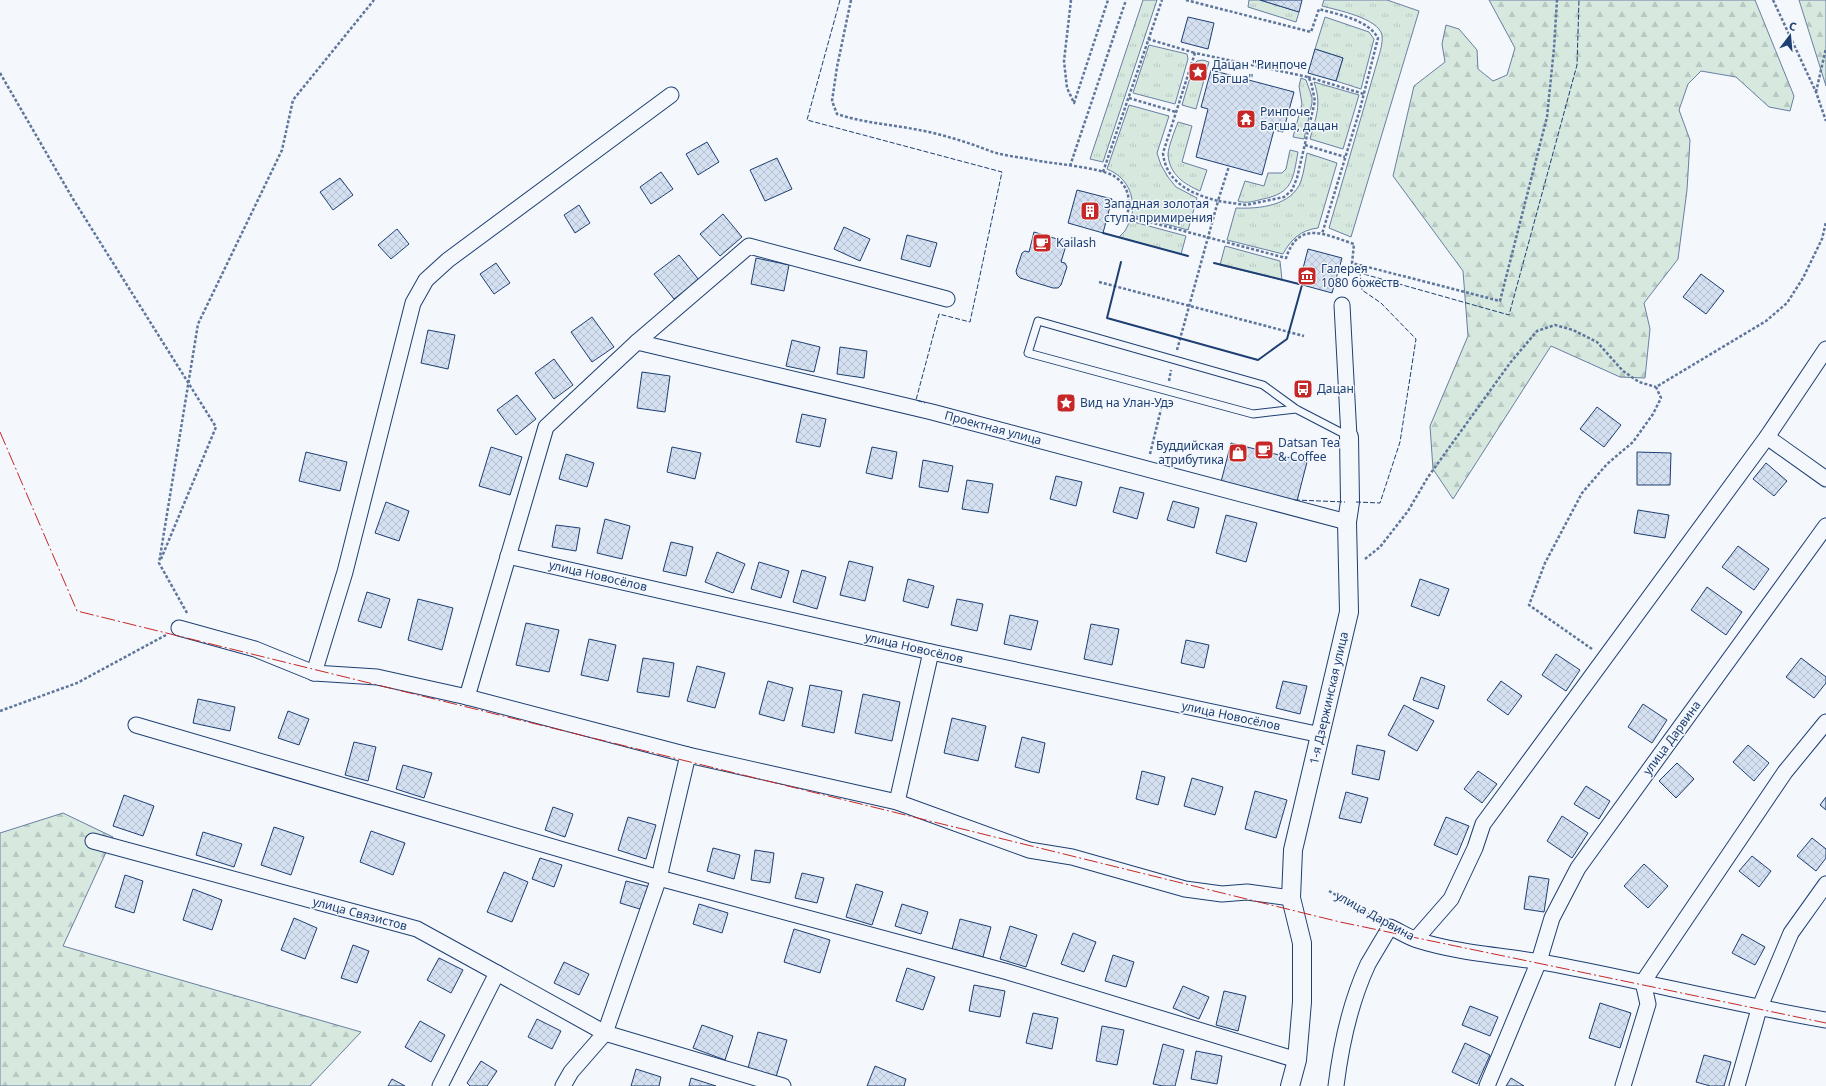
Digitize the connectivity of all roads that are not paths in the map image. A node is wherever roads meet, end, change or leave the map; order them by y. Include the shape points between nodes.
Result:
1 (671, 95) dead end
2 (948, 299) dead end
3 (1342, 305) dead end
4 (637, 342) junction
5 (1826, 349) edge
6 (1296, 409) junction
7 (1767, 436) junction
8 (1349, 437) junction
9 (1826, 480) edge
10 (1347, 522) junction
11 (1826, 526) edge
12 (508, 556) junction
13 (179, 628) road end
14 (931, 652) junction
15 (314, 673) junction
16 (467, 697) junction
17 (1826, 722) edge
18 (136, 725) dead end
19 (1321, 735) junction
20 (688, 755) junction
21 (898, 802) junction
22 (92, 841) dead end
23 (659, 878) junction
24 (1826, 884) edge
25 (1291, 898) junction
26 (1416, 939) junction
27 (1539, 961) junction
28 (497, 974) junction
29 (1643, 982) junction
30 (1759, 1009) junction
31 (1826, 1020) edge
32 (605, 1033) junction
33 (1297, 1060) junction
34 (440, 1086) edge
35 (563, 1086) edge
36 (783, 1086) edge
37 (1290, 1086) edge
38 (1336, 1086) edge
39 (1487, 1086) edge
40 (1623, 1086) edge
41 (1737, 1086) edge

1 - 15 street via 448,260 426,280 413,303 345,572
2 - 4 street via 749,246
3 - 8 street, 1-я Дзержинская улица
4 - 10 street, Проектная улица via 932,412
4 - 12 street via 546,427
5 - 7 street
6 - 6 lane via 1263,384 1038,321 1028,353 1254,414
6 - 8 lane
7 - 9 street
7 - 26 street via 1483,824 1475,848 1451,899
8 - 10 street, 1-я Дзержинская улица via 1350,502
10 - 19 street, 1-я Дзержинская улица via 1349,612
11 - 27 street, улица Дарвина via 1578,868 1552,918
12 - 14 street, улица Новосёлов
12 - 16 street
13 - 15 street via 255,649
14 - 19 street, улица Новосёлов
14 - 21 street
15 - 16 street via 377,677
16 - 20 street
17 - 29 street via 1785,772
18 - 23 street
19 - 25 street, 1-я Дзержинская улица via 1293,850
20 - 21 street
20 - 23 street
21 - 25 street via 1029,850 1072,857 1185,888 1222,894 1247,892
22 - 28 street, улица Связистов via 417,929
23 - 32 street
23 - 33 street via 1008,972
24 - 30 street via 1791,933
25 - 33 street, 1-я Дзержинская улица via 1302,943 1302,1002
26 - 27 street, улица Дарвина via 1453,949
26 - 38 street, улица Дарвина via 1390,927 1368,965 1340,1049
27 - 29 street, улица Дарвина
27 - 39 street, улица Дарвина
28 - 32 street, улица Связистов
28 - 34 street
29 - 30 street, улица Дарвина
29 - 40 street via 1648,1004
30 - 31 street, улица Дарвина
30 - 41 street
32 - 35 street via 571,1072
32 - 36 street, улица Связистов
33 - 37 street, 1-я Дзержинская улица

